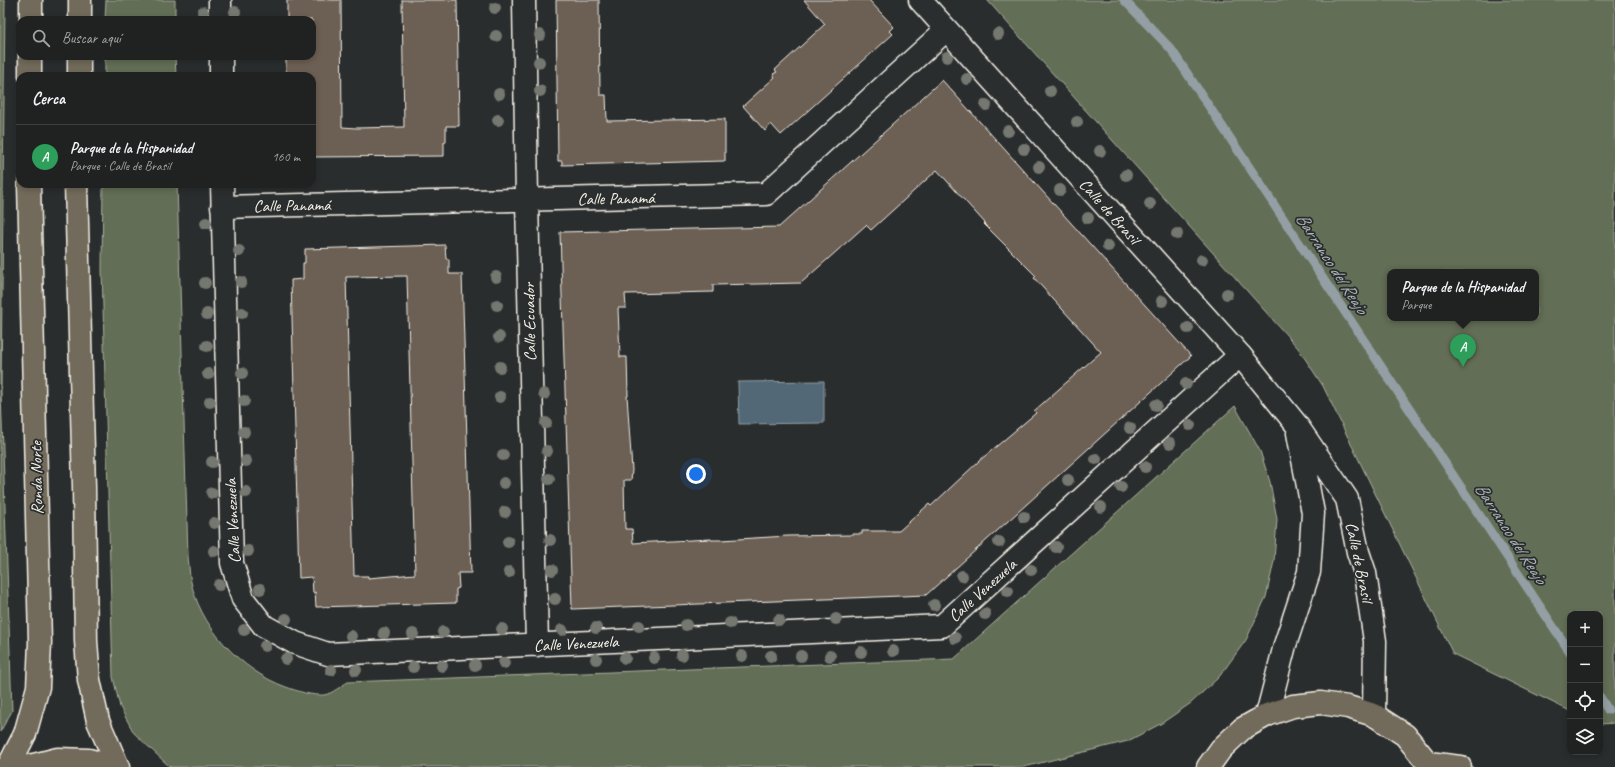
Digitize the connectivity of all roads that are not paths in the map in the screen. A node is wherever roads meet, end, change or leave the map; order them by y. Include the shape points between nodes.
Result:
1 (31, 0) edge
2 (80, 0) edge
3 (220, 0) edge
4 (524, 0) edge
5 (920, 0) edge
6 (31, 16) edge
7 (80, 16) edge
8 (220, 16) edge
9 (946, 30) junction
10 (30, 60) edge
11 (79, 60) edge
12 (221, 60) edge
13 (30, 72) edge
14 (79, 72) edge
15 (221, 72) edge
16 (29, 188) edge
17 (76, 188) edge
18 (222, 188) edge
19 (527, 200) junction
20 (222, 207) junction
21 (1240, 355) junction
22 (1296, 424) junction
23 (536, 645) junction
24 (1267, 715) junction
25 (1374, 715) junction
26 (1430, 765) edge
27 (8, 767) edge
28 (26, 767) edge
29 (112, 767) edge
30 (118, 767) edge
31 (1208, 767) edge
32 (1460, 767) edge

1 - 6 main road
2 - 7 main road
3 - 8 street
4 - 19 street, Calle Ecuador
5 - 9 street, Calle de Brasil
9 - 19 street, Calle Panamá via 766,194
9 - 21 street, Calle de Brasil
10 - 13 main road
11 - 14 main road
12 - 15 street
16 - 27 main road, Ronda Norte via 40,642 38,687 25,734
17 - 30 main road via 86,641 89,680 98,721
18 - 20 street, Calle Venezuela
19 - 20 street, Calle Panamá
19 - 23 street, Calle Ecuador
20 - 23 street, Calle Venezuela via 232,563 243,599 264,626 295,643 328,654
21 - 22 street, Calle de Brasil
21 - 23 street, Calle Venezuela via 942,626
22 - 24 street, Calle de Brasil via 1313,513 1309,572 1285,645
22 - 25 street, Calle de Brasil via 1347,498 1365,573 1375,641
24 - 25 main road via 1293,706 1320,703 1348,706
24 - 31 main road via 1242,729 1221,749
25 - 26 main road via 1405,735
26 - 32 main road
28 - 29 main road via 58,759 89,760

